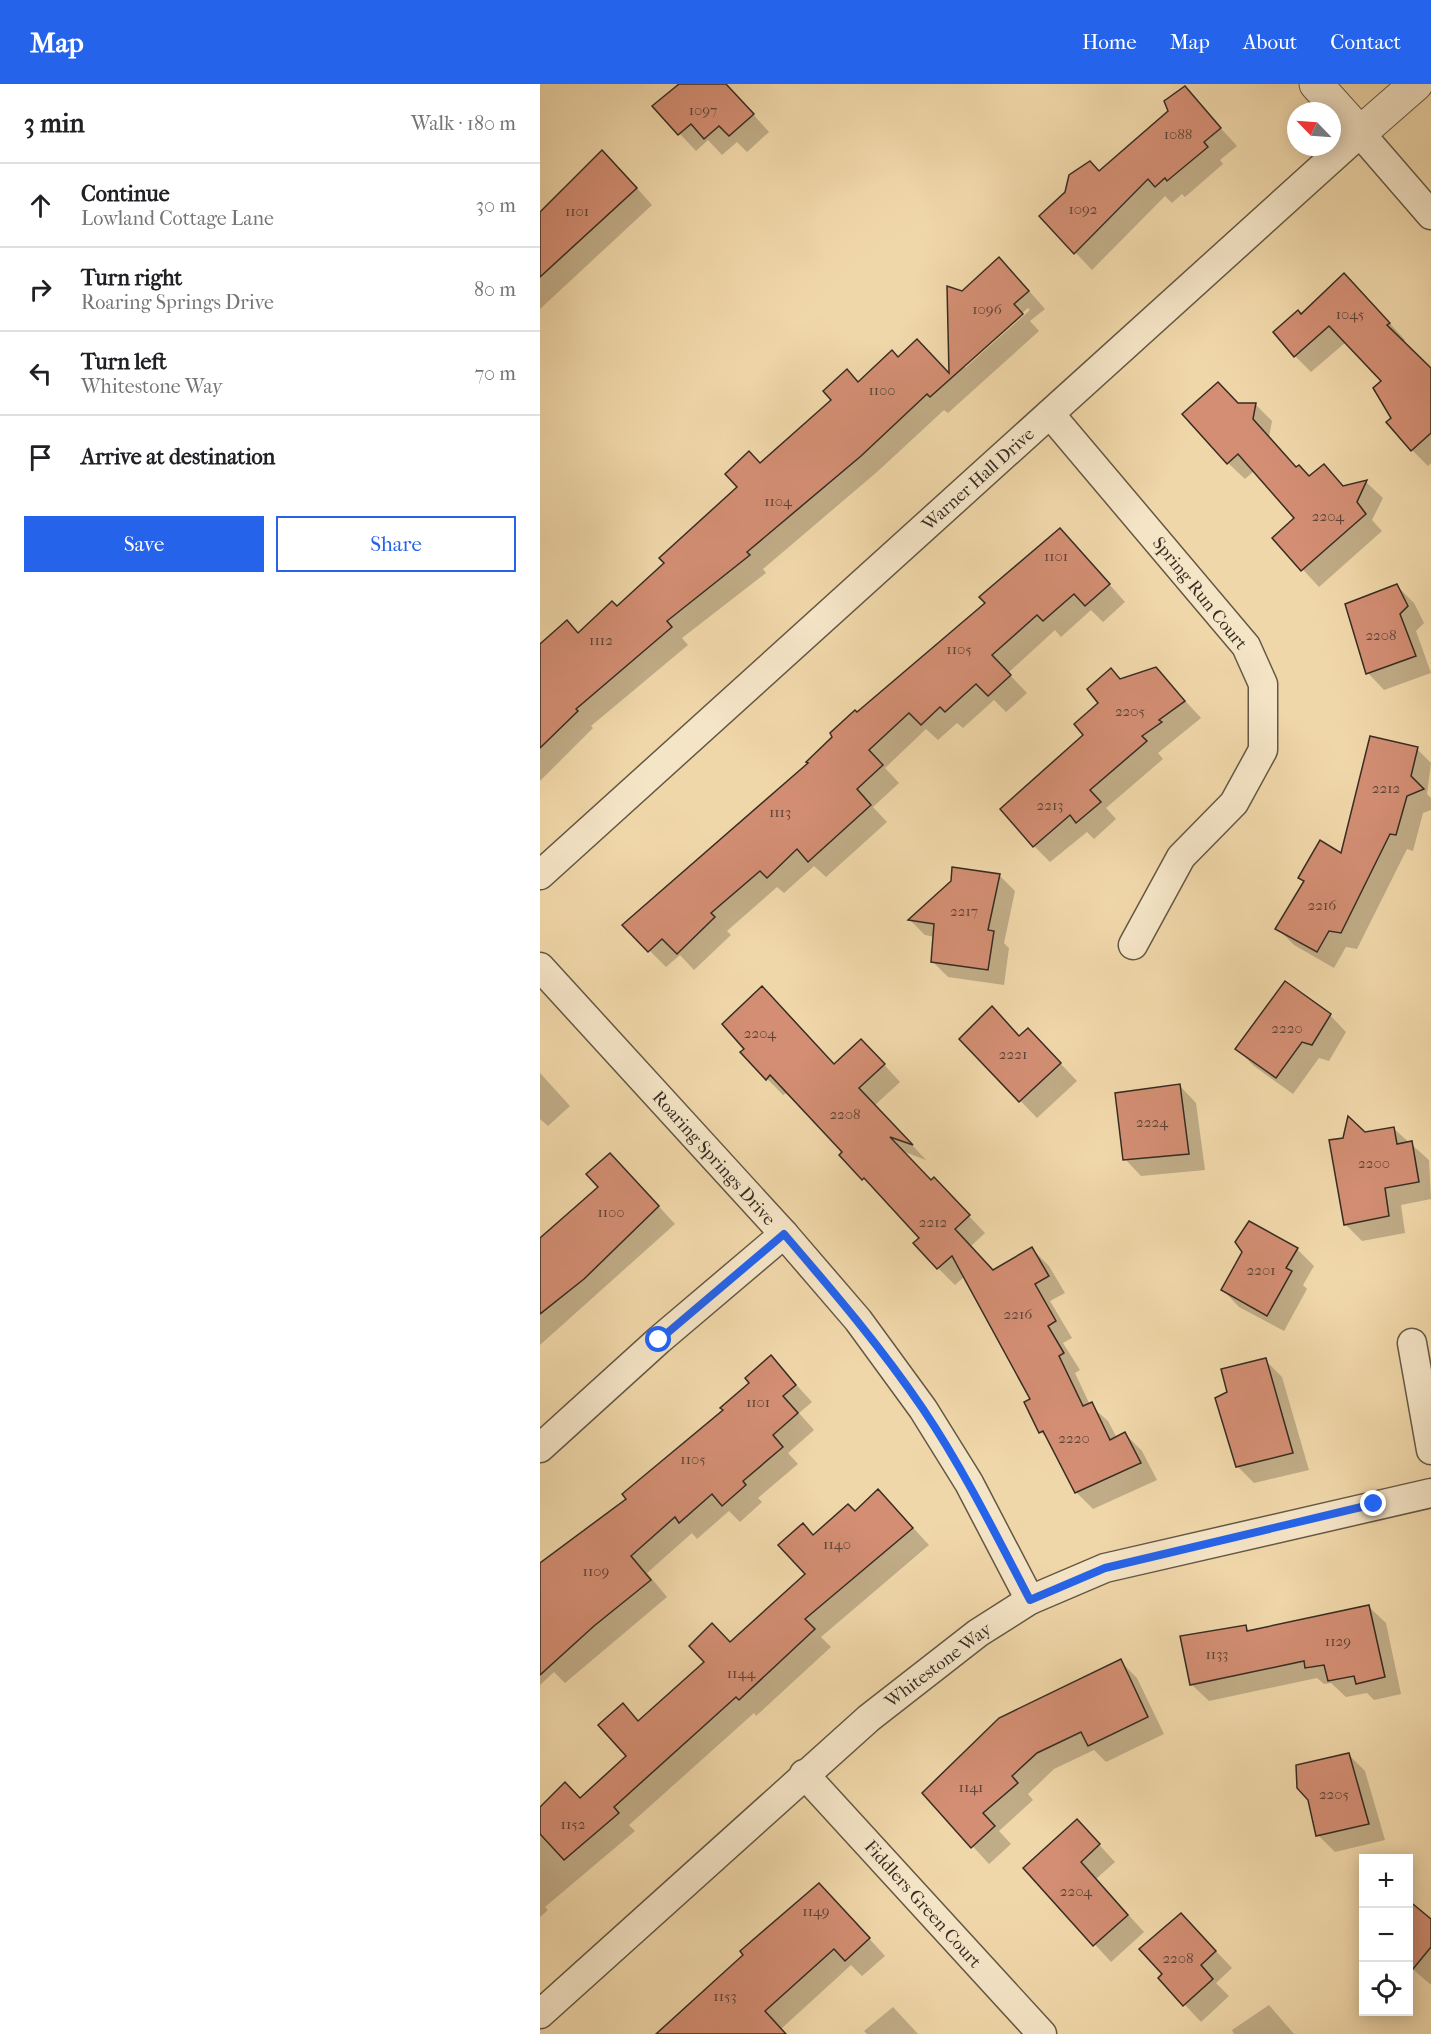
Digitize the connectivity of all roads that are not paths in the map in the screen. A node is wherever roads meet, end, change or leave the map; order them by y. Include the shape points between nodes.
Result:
1 (1316, 84) edge
2 (1416, 84) edge
3 (1360, 134) junction
4 (1431, 215) edge
5 (1050, 414) junction
6 (540, 875) edge
7 (1133, 945) dead end
8 (540, 967) edge
9 (784, 1234) junction
10 (1412, 1342) dead end
11 (540, 1448) edge
12 (1431, 1450) edge
13 (1431, 1493) edge
14 (1030, 1600) junction
15 (804, 1774) junction
16 (540, 2014) edge
17 (1042, 2034) edge

1 - 3 street
2 - 3 street, Warner Hall Drive
3 - 4 street
3 - 5 street, Warner Hall Drive
5 - 6 street, Warner Hall Drive
5 - 7 street, Spring Run Court via 1246,646 1263,684 1263,750 1234,804 1181,857
8 - 9 street, Roaring Springs Drive
9 - 11 street
9 - 14 street, Roaring Springs Drive via 858,1320 923,1408 969,1483
10 - 12 street
13 - 14 street, Whitestone Way via 1105,1568
14 - 15 street, Whitestone Way via 978,1633
15 - 16 street, Whitestone Way
15 - 17 street, Fiddlers Green Court

